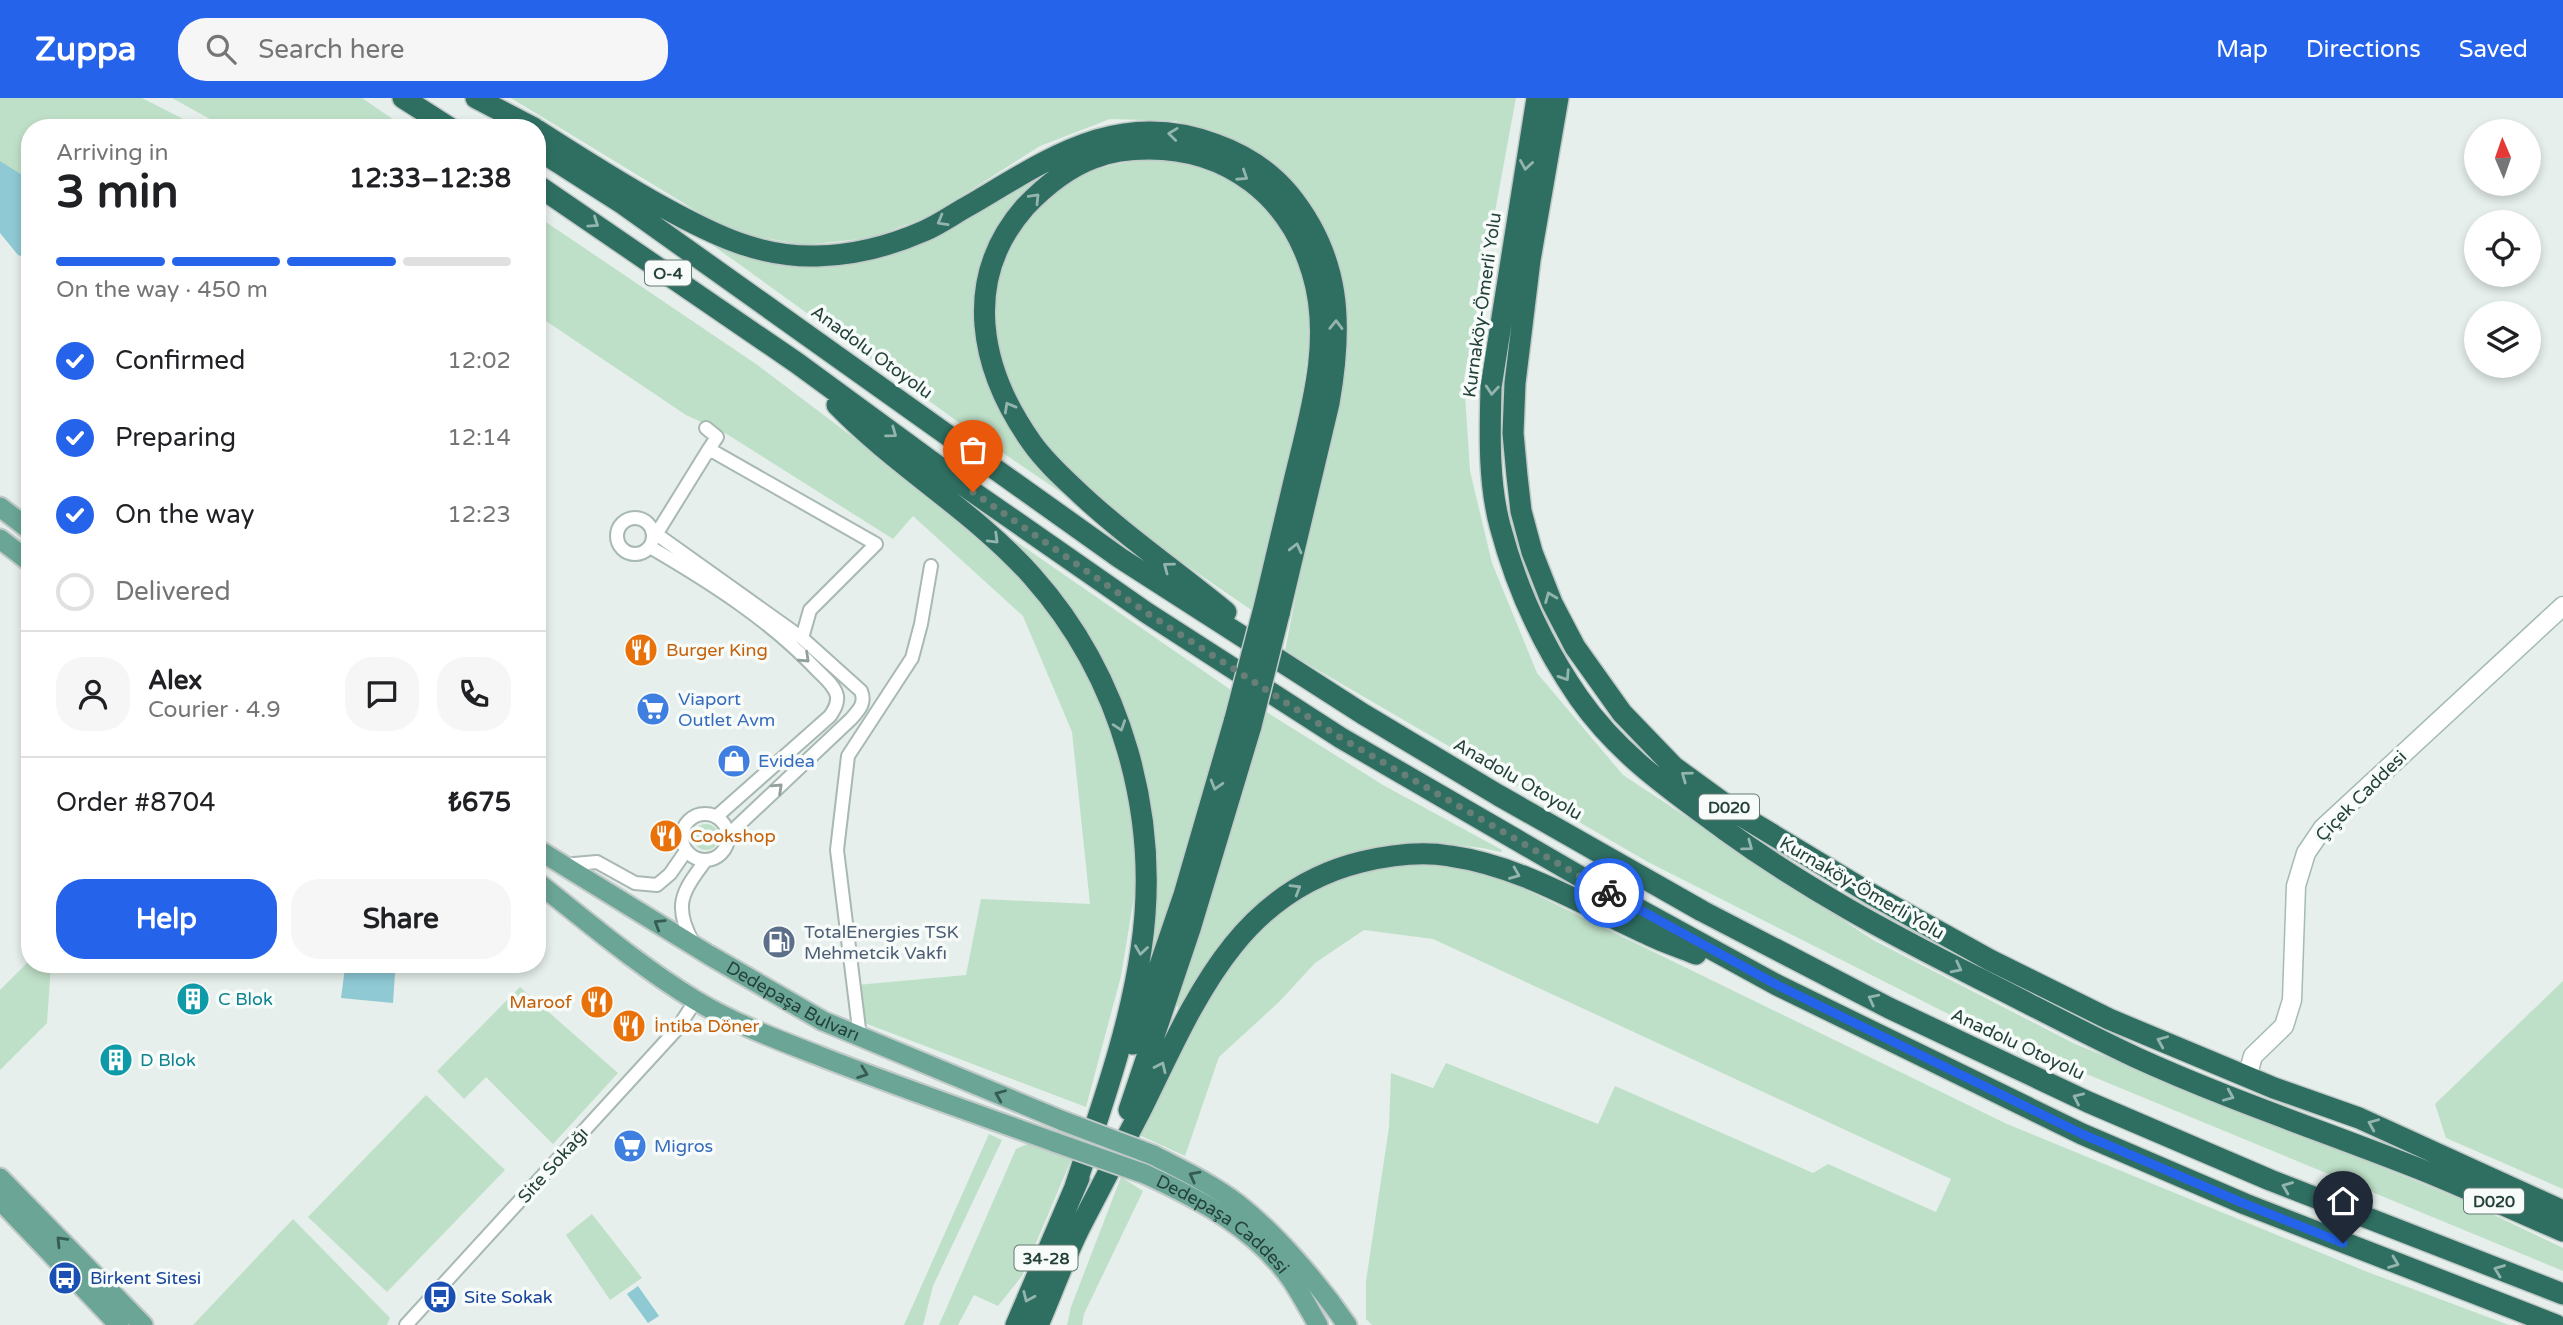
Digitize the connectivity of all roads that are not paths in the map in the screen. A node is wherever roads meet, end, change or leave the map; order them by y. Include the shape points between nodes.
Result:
1 (402, 98) edge
2 (458, 98) edge
3 (476, 98) edge
4 (1537, 98) edge
5 (1558, 98) edge
6 (436, 119) edge
7 (490, 119) edge
8 (516, 119) edge
9 (546, 136) edge
10 (546, 155) edge
11 (546, 191) edge
12 (797, 363) junction
13 (706, 428) dead end
14 (709, 449) junction
15 (0, 507) edge
16 (21, 523) edge
17 (654, 532) junction
18 (0, 539) edge
19 (650, 547) junction
20 (21, 555) edge
21 (931, 566) dead end
22 (2563, 606) edge
23 (1272, 611) junction
24 (802, 638) junction
25 (1298, 671) junction
26 (852, 685) junction
27 (837, 698) junction
28 (860, 709) junction
29 (1243, 722) junction
30 (716, 817) junction
31 (728, 835) junction
32 (686, 851) junction
33 (546, 854) edge
34 (706, 860) junction
35 (563, 864) junction
36 (546, 889) edge
37 (614, 896) junction
38 (598, 931) junction
39 (696, 947) junction
40 (1777, 985) junction
41 (696, 1000) junction
42 (823, 1021) junction
43 (860, 1037) junction
44 (800, 1048) junction
45 (2247, 1077) junction
46 (1063, 1121) joint
47 (1057, 1143) joint
48 (2436, 1152) junction
49 (2425, 1171) junction
50 (0, 1178) edge
51 (1074, 1189) junction
52 (1098, 1194) junction
53 (0, 1200) edge
54 (2563, 1200) edge
55 (2563, 1211) edge
56 (2563, 1231) edge
57 (2563, 1242) edge
58 (2563, 1294) edge
59 (129, 1322) edge
60 (407, 1325) edge
61 (1016, 1325) edge
62 (1038, 1325) edge
63 (1318, 1325) edge
64 (1348, 1325) edge
65 (2556, 1325) edge

1 - 6 highway
2 - 7 highway
3 - 8 highway
4 -> 49 highway, Kurnaköy-Ömerli Yolu / D020 via 1491,387 1492,473 1499,523 1528,608 1581,701 1643,769 1767,860 1854,914 2137,1057
45 -> 5 highway, Kurnaköy-Ömerli Yolu / D020 via 2109,1019 1990,960 1740,815 1674,767 1622,713 1575,647 1532,552 1521,510 1513,433 1530,260
23 -> 9 highway via 1317,464 1335,369 1337,305 1324,252 1312,228 1281,184 1260,166 1232,150 1171,132 1102,137 1042,162 926,230 852,253 814,256 741,246 694,225
10 - 25 highway, Anadolu Otoyolu / O-4 via 623,204 1120,558
11 -> 12 highway, O-4
12 -> 40 highway, O-4 via 1147,613 1341,738
12 -> 51 highway via 860,429 985,530 1031,575 1093,664 1121,728 1143,823 1145,919 1116,1058
13 - 14 street via 717,437
14 - 17 street
14 - 24 street via 876,544 810,610
15 - 16 main road
17 - 19 street
17 - 19 street via 646,522 635,519 625,522 618,532 619,544 628,553 640,554
17 - 24 street
18 - 20 main road
19 -> 27 street via 768,625 806,659
21 - 43 street via 912,658 848,756 837,850
22 - 45 street, Çiçek Caddesi via 2323,828 2305,853 2295,897 2292,1000 2284,1026 2253,1056
25 -> 23 highway via 1089,502 1033,445 1004,398 984,324 992,261 1014,220 1031,201 1050,183 1096,157 1168,149 1226,166 1283,211 1301,241 1319,307 1320,346
23 - 29 highway, bridge
24 - 26 street
58 -> 25 highway, Anadolu Otoyolu / O-4 via 2159,1133 1889,1008 1702,911 1375,721
26 - 27 street via 843,686
26 - 28 street via 863,696
27 - 28 street via 845,711
27 - 30 street via 830,716
31 -> 28 street
29 -> 51 highway via 1108,1119
29 - 52 highway via 1179,963
30 - 31 street
30 - 32 street via 701,814 687,822 682,836
31 - 34 street via 725,849
32 - 34 street
32 - 35 street via 657,885 635,883 597,862
33 - 35 main road, Dedepaşa Bulvarı
34 - 39 street via 681,898 684,927
35 - 37 main road, Dedepaşa Bulvarı
36 - 38 main road, Dedepaşa Bulvarı
37 - 38 main road via 595,904
39 -> 37 main road, Dedepaşa Bulvarı
38 - 41 main road, Dedepaşa Bulvarı
39 - 42 main road, Dedepaşa Bulvarı
52 -> 40 highway via 1184,1020 1222,958 1254,920 1282,898 1342,866 1422,854 1490,863 1648,935
40 -> 65 highway, O-4 via 2152,1165
41 - 44 main road, Dedepaşa Bulvarı
41 - 60 street, Site Sokağı via 677,1029
42 - 43 main road, Dedepaşa Bulvarı
42 - 44 main road via 827,1042 820,1048
46 -> 43 main road, Dedepaşa Bulvarı
44 -> 47 main road, Dedepaşa Bulvarı
48 -> 45 highway, Kurnaköy-Ömerli Yolu / D020
64 -> 46 main road, Dedepaşa Caddesi, bridge via 1322,1290 1238,1204 1153,1155
47 - 63 main road, Dedepaşa Caddesi, bridge via 1144,1174 1228,1217 1293,1281
48 - 54 highway
48 - 55 highway, D020
49 - 56 highway, D020
49 - 57 highway
59 -> 50 main road
51 -> 61 highway, 34-28
52 - 62 highway, 34-28
53 - 59 main road

